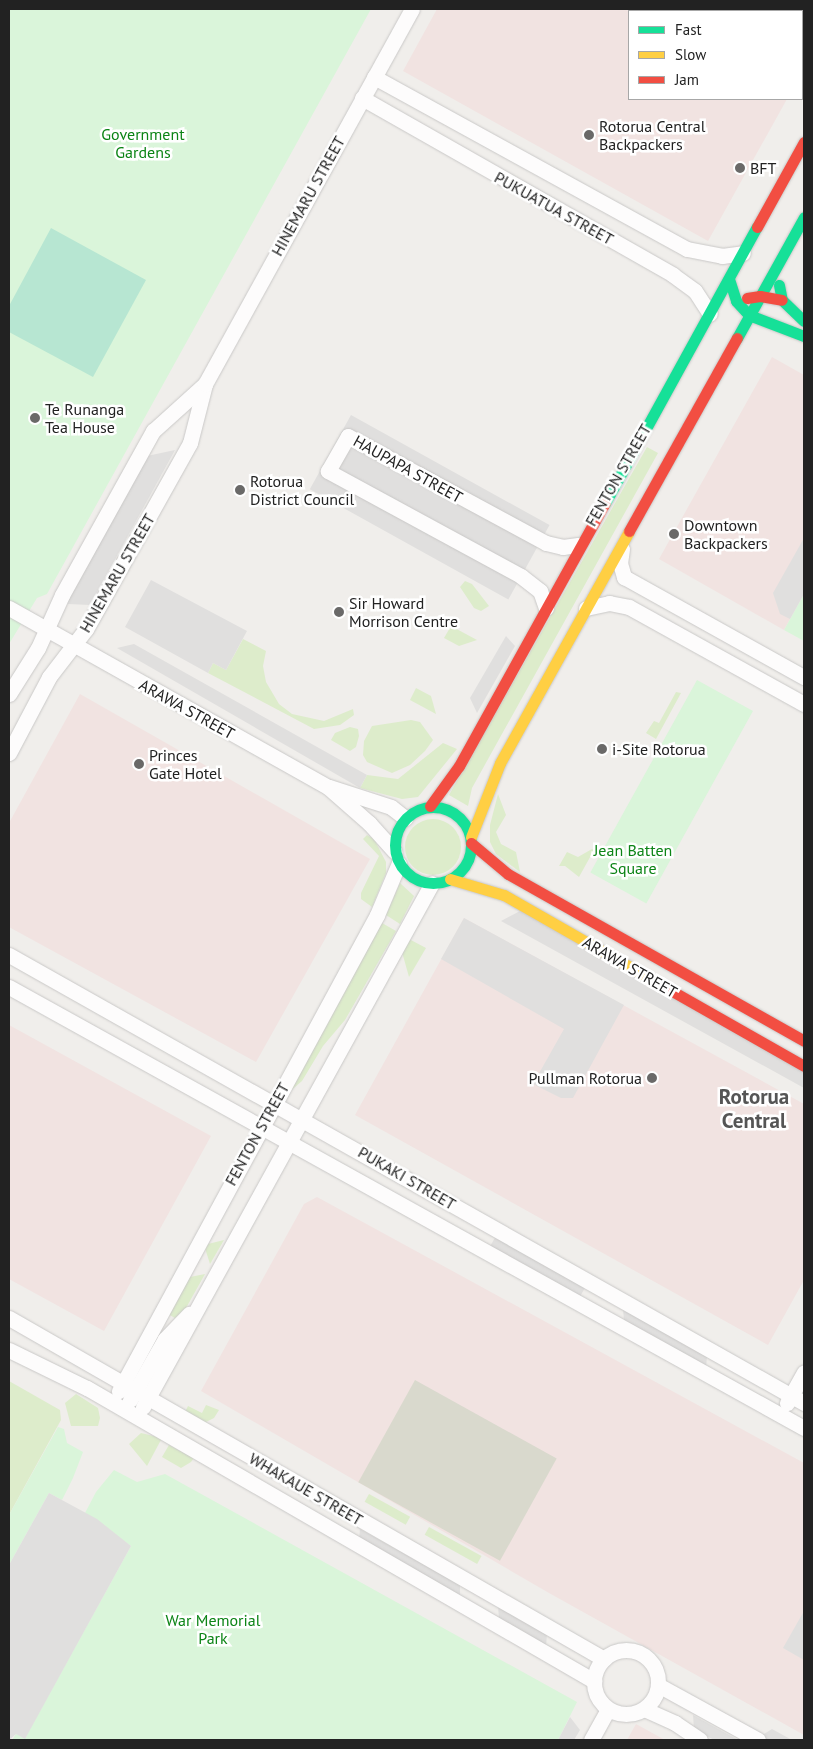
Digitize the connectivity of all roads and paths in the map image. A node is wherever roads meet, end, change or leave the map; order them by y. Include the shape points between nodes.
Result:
1 (412, 9) edge
2 (374, 78) junction
3 (362, 98) junction
4 (804, 142) edge
5 (804, 217) edge
6 (743, 253) junction
7 (775, 270) junction
8 (729, 279) junction
9 (760, 296) junction
10 (782, 300) junction
11 (736, 301) junction
12 (710, 314) junction
13 (749, 315) junction
14 (804, 321) edge
15 (804, 336) edge
16 (205, 384) junction
17 (623, 540) junction
18 (578, 545) junction
19 (9, 608) edge
20 (546, 608) junction
21 (586, 608) junction
22 (46, 632) junction
23 (74, 647) junction
24 (804, 677) edge
25 (9, 694) edge
26 (804, 704) edge
27 (9, 753) edge
28 (328, 787) junction
29 (430, 806) junction
30 (405, 818) junction
31 (471, 840) junction
32 (397, 857) junction
33 (450, 879) junction
34 (432, 883) junction
35 (9, 955) edge
36 (9, 987) edge
37 (804, 1041) edge
38 (804, 1066) edge
39 (274, 1102) junction
40 (301, 1117) junction
41 (260, 1126) junction
42 (287, 1142) junction
43 (9, 1318) edge
44 (9, 1350) edge
45 (804, 1372) edge
46 (121, 1383) junction
47 (142, 1395) junction
48 (798, 1399) edge
49 (125, 1410) junction
50 (780, 1415) junction
51 (804, 1428) edge
52 (604, 1658) junction
53 (594, 1681) junction
54 (658, 1685) junction
55 (608, 1709) junction
56 (644, 1709) junction
57 (591, 1740) edge
58 (700, 1740) edge
59 (758, 1740) edge

1 - 2 street, HINEMARU STREET
2 - 3 street, HINEMARU STREET
2 - 6 street, PUKUATUA STREET via 687,249 713,255
3 - 12 street, PUKUATUA STREET via 673,275 695,291
3 - 16 street, HINEMARU STREET
4 - 6 main road, FENTON STREET
5 - 7 main road
6 - 8 main road, FENTON STREET
7 - 9 main road
7 - 10 main road
8 - 11 main road
8 - 12 main road, FENTON STREET
9 - 10 main road
9 - 11 main road
9 - 13 main road
10 - 14 main road
11 - 12 main road via 726,303
11 - 13 main road
12 - 18 main road, FENTON STREET
13 - 15 main road
13 - 17 main road
16 - 22 street, HINEMARU STREET via 153,431 62,595
16 - 23 street, HINEMARU STREET via 190,442
17 - 21 main road
17 - 24 street via 620,563 624,577
18 - 20 main road, FENTON STREET
18 - 20 street, HAUPAPA STREET via 546,544 348,436 328,471 521,576 540,592
19 - 22 street, ARAWA STREET
20 - 29 main road, FENTON STREET via 459,766
21 - 26 street via 609,603 629,607
21 - 31 main road via 489,784
22 - 23 street, ARAWA STREET
22 - 25 street, HINEMARU STREET
23 - 27 street, HINEMARU STREET via 48,678
23 - 28 street, ARAWA STREET
28 - 30 street, ARAWA STREET via 384,805
28 - 32 street, ARAWA STREET via 369,823
29 - 30 main road
29 - 31 main road via 441,807 460,818
30 - 32 main road via 398,828
31 - 33 main road via 469,858 462,870
31 - 37 main road, ARAWA STREET via 508,874
32 - 34 main road via 413,877
32 - 39 street, FENTON STREET via 377,915
33 - 34 main road
33 - 38 main road, ARAWA STREET via 504,895
34 - 40 street, FENTON STREET
35 - 39 street, PUKAKI STREET
36 - 41 street, PUKAKI STREET
39 - 40 street, PUKAKI STREET
39 - 41 street, FENTON STREET
40 - 42 street, FENTON STREET
40 - 48 street, PUKAKI STREET
41 - 42 street, PUKAKI STREET
41 - 46 street, FENTON STREET
42 - 47 street, FENTON STREET via 199,1305
42 - 50 street, PUKAKI STREET
43 - 46 street, WHAKAUE STREET
44 - 49 street, WHAKAUE STREET
45 - 48 street
46 - 47 street, WHAKAUE STREET
46 - 49 street, FENTON STREET
47 - 49 street, FENTON STREET
47 - 52 street, WHAKAUE STREET
48 - 50 street
49 - 53 street, WHAKAUE STREET
50 - 51 street, PUKAKI STREET
52 - 53 street
52 - 54 street via 624,1650 644,1656 656,1669
53 - 55 street via 600,1701
54 - 56 street via 651,1703
54 - 59 street
55 - 56 street via 626,1714
55 - 57 street
56 - 58 street via 675,1723

